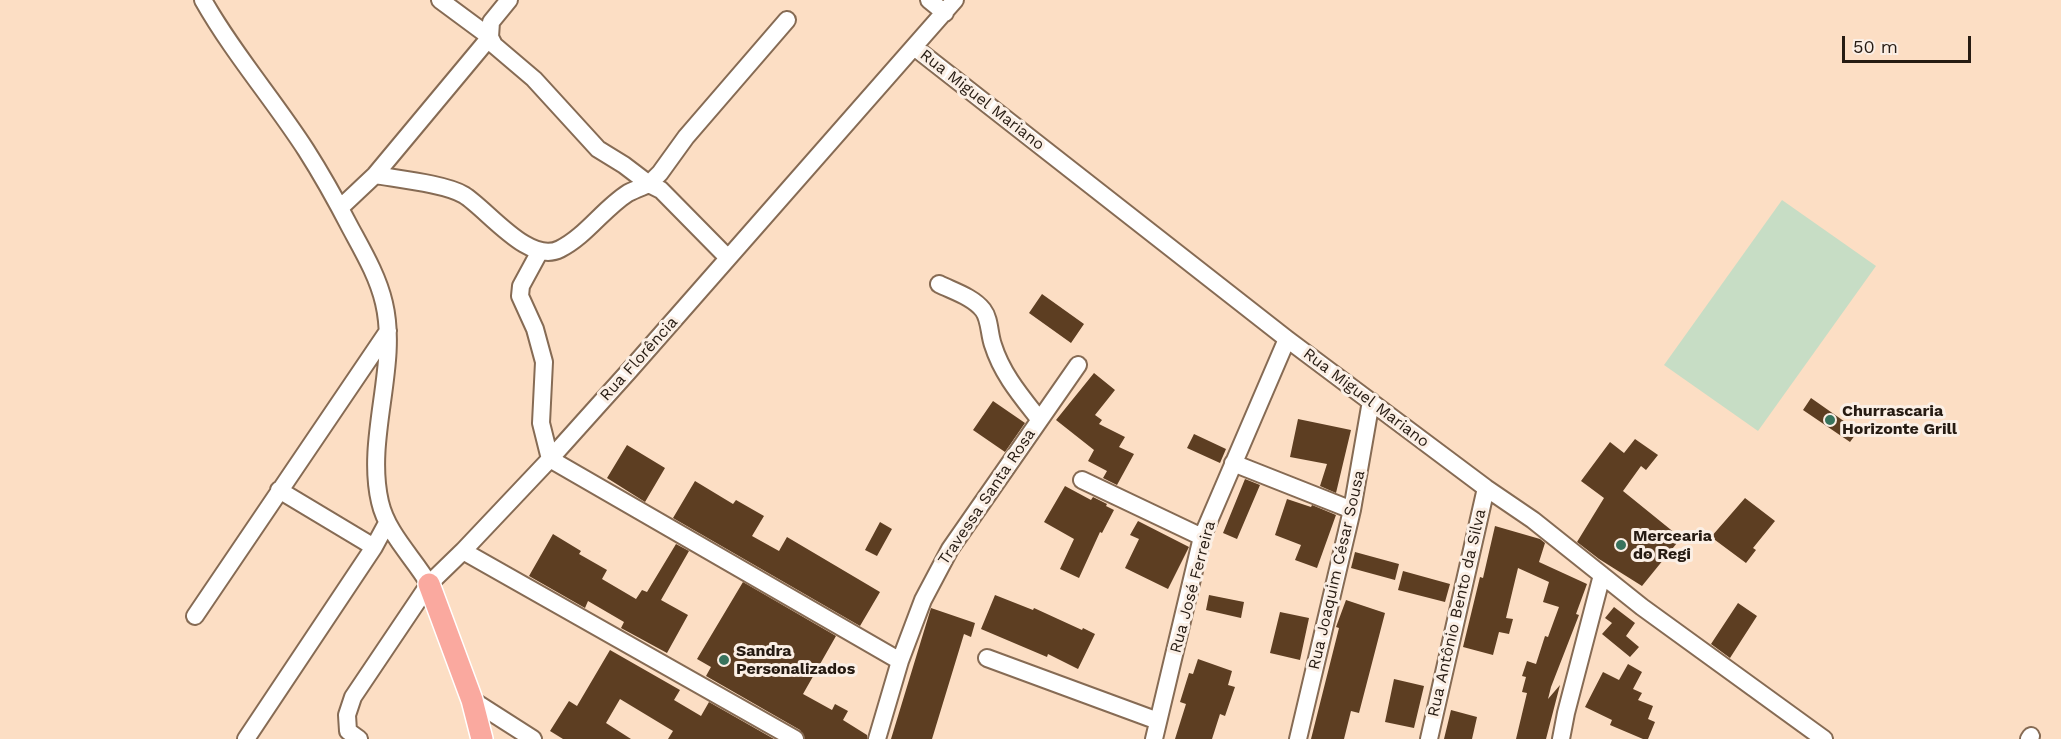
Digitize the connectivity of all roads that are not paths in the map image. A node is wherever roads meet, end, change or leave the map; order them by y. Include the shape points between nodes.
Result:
1 (203, 0) edge
2 (440, 0) edge
3 (509, 0) edge
4 (929, 0) edge
5 (950, 6) edge
6 (787, 20) dead end
7 (490, 37) junction
8 (914, 47) junction
9 (375, 175) junction
10 (649, 184) junction
11 (340, 208) junction
12 (540, 251) junction
13 (728, 258) junction
14 (939, 284) dead end
15 (388, 331) junction
16 (1287, 339) junction
17 (1078, 365) dead end
18 (1371, 401) junction
19 (1038, 419) junction
20 (550, 459) junction
21 (1233, 463) junction
22 (1082, 480) dead end
23 (1486, 488) junction
24 (279, 490) junction
25 (1352, 510) junction
26 (387, 523) junction
27 (1202, 537) junction
28 (374, 547) junction
29 (463, 551) junction
30 (1602, 575) junction
31 (429, 584) junction
32 (195, 616) dead end
33 (987, 658) dead end
34 (900, 661) junction
35 (472, 700) junction
36 (1158, 721) junction
37 (354, 735) edge
38 (246, 739) edge
39 (482, 739) edge
40 (533, 739) edge
41 (795, 739) edge
42 (877, 739) edge
43 (1154, 739) edge
44 (1298, 739) edge
45 (1429, 739) edge
46 (1561, 739) edge
47 (1824, 739) edge

1 - 11 street via 221,32 305,149
2 - 7 street
3 - 7 street via 491,22
4 - 5 street
5 - 8 street, Rua Florência
6 - 10 street
7 - 9 street
7 - 10 street via 598,149
8 - 13 street, Rua Florência
8 - 16 street, Rua Miguel Mariano
9 - 11 street
9 - 12 street via 463,195 526,246
10 - 12 street via 627,194 558,250
10 - 13 street via 661,190
11 - 15 street via 376,279 385,304
12 - 20 street via 521,286 520,296 544,362 541,423
13 - 20 street, Rua Florência
14 - 19 street via 982,308 1006,377
15 - 24 street
15 - 26 street via 376,450 380,504
16 - 18 street, Rua Miguel Mariano
16 - 21 street, Rua José Ferreira
17 - 19 street, Travessa Santa Rosa
18 - 23 street, Rua Miguel Mariano
18 - 25 street, Rua Joaquim César Sousa
19 - 34 street, Travessa Santa Rosa via 950,549 923,600
20 - 29 street, Rua Florência
20 - 34 street
21 - 25 street
21 - 27 street, Rua José Ferreira
22 - 27 street
23 - 30 street, Rua Miguel Mariano
23 - 45 street, Rua Antônio Bento da Silva
24 - 28 street
24 - 32 street
25 - 44 street, Rua Joaquim César Sousa
26 - 28 street
26 - 31 street
27 - 36 street, Rua José Ferreira
28 - 38 street
29 - 31 street, Rua Florência
29 - 41 street
30 - 46 street
30 - 47 street, Rua Miguel Mariano
31 - 35 main road
31 - 37 street, Rua Florência via 353,697 347,716
33 - 36 street
34 - 42 street, Travessa Santa Rosa
35 - 39 main road
35 - 40 street
36 - 43 street, Rua José Ferreira

